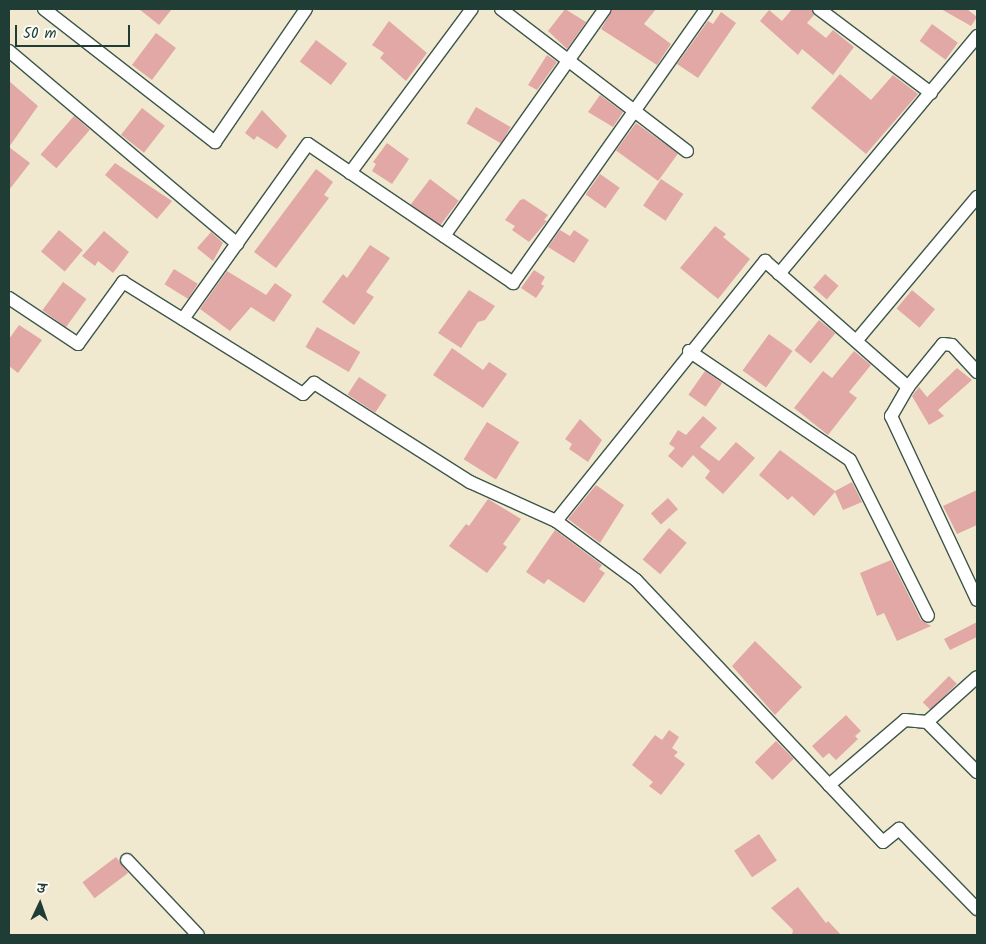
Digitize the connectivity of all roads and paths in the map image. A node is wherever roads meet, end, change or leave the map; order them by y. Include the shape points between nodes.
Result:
1 (44, 9) edge
2 (306, 9) edge
3 (472, 9) edge
4 (501, 9) edge
5 (605, 9) edge
6 (706, 9) edge
7 (819, 9) edge
8 (977, 36) edge
9 (9, 51) edge
10 (568, 58) junction
11 (932, 93) junction
12 (636, 111) junction
13 (687, 151) dead end
14 (350, 173) junction
15 (977, 198) edge
16 (444, 236) junction
17 (237, 244) junction
18 (779, 274) junction
19 (9, 298) edge
20 (183, 319) junction
21 (857, 340) junction
22 (689, 352) junction
23 (977, 372) edge
24 (908, 387) junction
25 (556, 520) junction
26 (977, 600) edge
27 (928, 616) dead end
28 (977, 677) edge
29 (927, 722) junction
30 (977, 772) edge
31 (829, 785) junction
32 (127, 860) dead end
33 (977, 909) edge
34 (198, 935) edge

1 - 2 street via 215,142
3 - 14 street
4 - 10 street
5 - 10 street
6 - 12 street
7 - 11 street
8 - 11 street
9 - 17 street
10 - 12 street
10 - 16 street
11 - 18 street
12 - 13 street
12 - 16 street via 513,283
14 - 16 street
14 - 17 street via 308,144
15 - 21 street
17 - 20 street
18 - 21 street
18 - 22 street via 765,261
19 - 20 street via 78,344 123,282
20 - 25 street via 303,394 314,383 470,482
21 - 24 street
22 - 25 street
22 - 27 street via 850,460
23 - 24 street via 952,345 943,344
24 - 26 street via 891,416
25 - 31 street via 636,580
28 - 29 street
29 - 30 street
29 - 31 street via 905,720
31 - 33 street via 883,842 899,829
32 - 34 street

